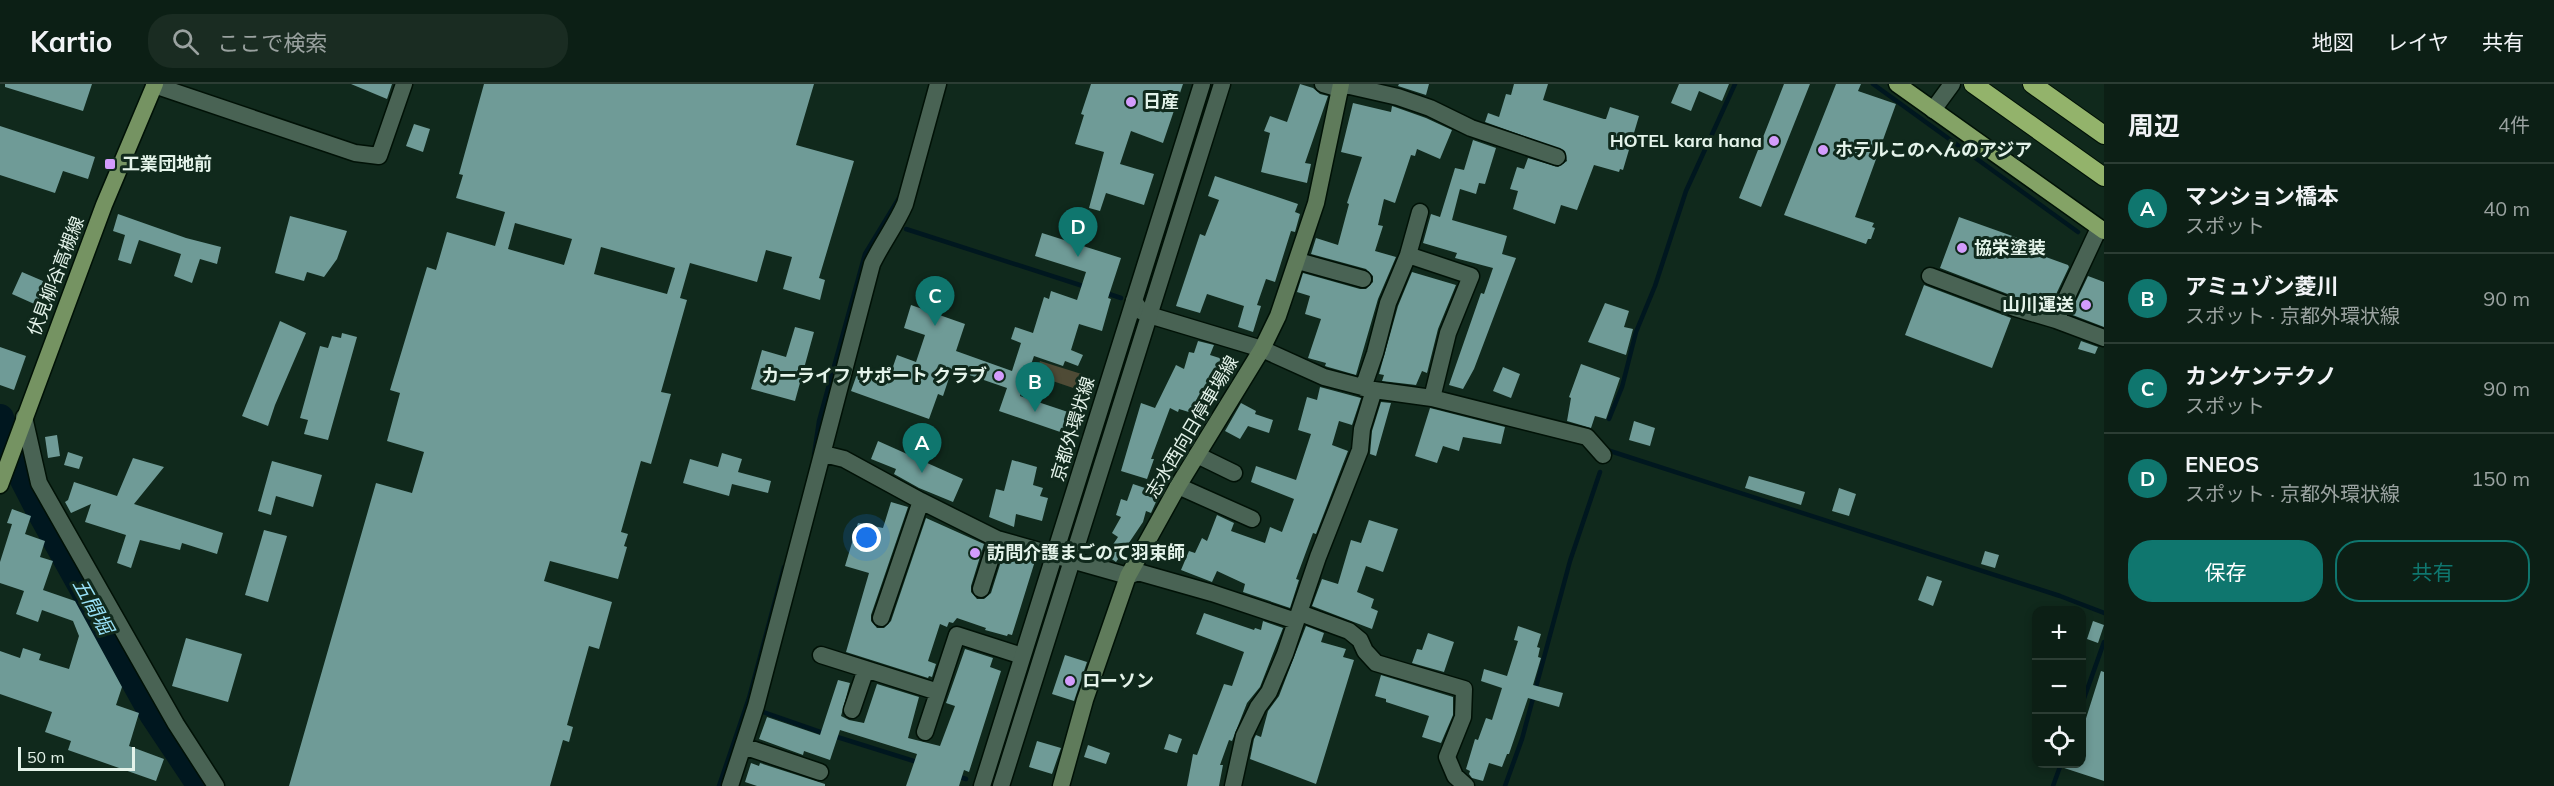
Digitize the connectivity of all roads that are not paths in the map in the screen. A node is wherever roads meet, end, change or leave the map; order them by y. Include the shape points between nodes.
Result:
1 (404, 84) edge
2 (938, 84) edge
3 (1202, 84) edge
4 (1222, 84) edge
5 (1323, 84) edge
6 (1897, 84) edge
7 (1952, 84) edge
8 (1972, 84) edge
9 (2032, 84) edge
10 (155, 85) edge
11 (1341, 86) edge
12 (1933, 110) junction
13 (2104, 135) edge
14 (1557, 157) dead end
15 (2104, 177) edge
16 (1420, 212) dead end
17 (2102, 229) edge
18 (1408, 255) junction
19 (1298, 261) junction
20 (1930, 276) dead end
21 (1363, 279) dead end
22 (1134, 301) junction
23 (1149, 315) junction
24 (2056, 320) junction
25 (2104, 338) edge
26 (1262, 349) junction
27 (1368, 389) junction
28 (1432, 398) junction
29 (24, 417) junction
30 (824, 454) junction
31 (1603, 455) dead end
32 (1197, 456) junction
33 (3, 472) edge
34 (1234, 473) dead end
35 (1178, 486) junction
36 (921, 501) junction
37 (1252, 519) dead end
38 (998, 539) junction
39 (1054, 555) junction
40 (1071, 561) junction
41 (1128, 576) junction
42 (981, 589) dead end
43 (1298, 617) junction
44 (881, 618) dead end
45 (821, 655) dead end
46 (1022, 656) junction
47 (866, 669) junction
48 (938, 692) junction
49 (852, 710) dead end
50 (925, 732) dead end
51 (743, 746) junction
52 (820, 772) dead end
53 (216, 786) edge
54 (730, 786) edge
55 (982, 786) edge
56 (1002, 786) edge
57 (1061, 786) edge
58 (1233, 786) edge
59 (1466, 786) edge

1 - 10 street via 379,156 355,153
2 - 30 street via 905,204 872,264
3 - 22 street, 京都外環状線
4 - 23 street, 京都外環状線
5 - 11 street
6 - 12 highway
7 - 12 street
8 - 15 highway
9 - 13 highway
10 - 29 main road, 伏見柳谷高槻線 via 104,205
11 - 14 street via 1398,97 1471,128
11 - 19 main road, 志水西向日停車場線 via 1316,202
12 - 17 highway
16 - 18 street
17 - 24 street
18 - 27 street via 1388,303
18 - 28 street via 1471,276 1448,333
19 - 21 street
19 - 26 main road, 志水西向日停車場線
20 - 24 street
22 - 23 street
22 - 39 street, 京都外環状線
23 - 26 street
23 - 40 street, 京都外環状線
24 - 25 street
26 - 27 street via 1324,377
26 - 32 main road, 志水西向日停車場線
27 - 28 street
27 - 43 street via 1360,450
28 - 31 street via 1587,437
29 - 33 main road, 伏見柳谷高槻線
29 - 53 street via 39,483 176,724
30 - 36 street via 844,459
30 - 51 street
32 - 34 street
32 - 35 main road, 志水西向日停車場線
35 - 37 street
35 - 41 main road, 志水西向日停車場線
36 - 38 street
36 - 44 street
38 - 39 street
38 - 42 street
39 - 40 street
39 - 46 street, 京都外環状線
40 - 41 street
40 - 56 street, 京都外環状線
41 - 43 street via 1138,572
41 - 57 main road, 志水西向日停車場線 via 1085,700
43 - 58 street via 1269,692 1244,736
43 - 59 street via 1349,631 1376,663 1464,689 1462,717 1447,757 1455,776
45 - 47 street
46 - 48 street via 957,635
46 - 55 street, 京都外環状線
47 - 48 street
47 - 49 street
48 - 50 street
51 - 52 street
51 - 54 street

